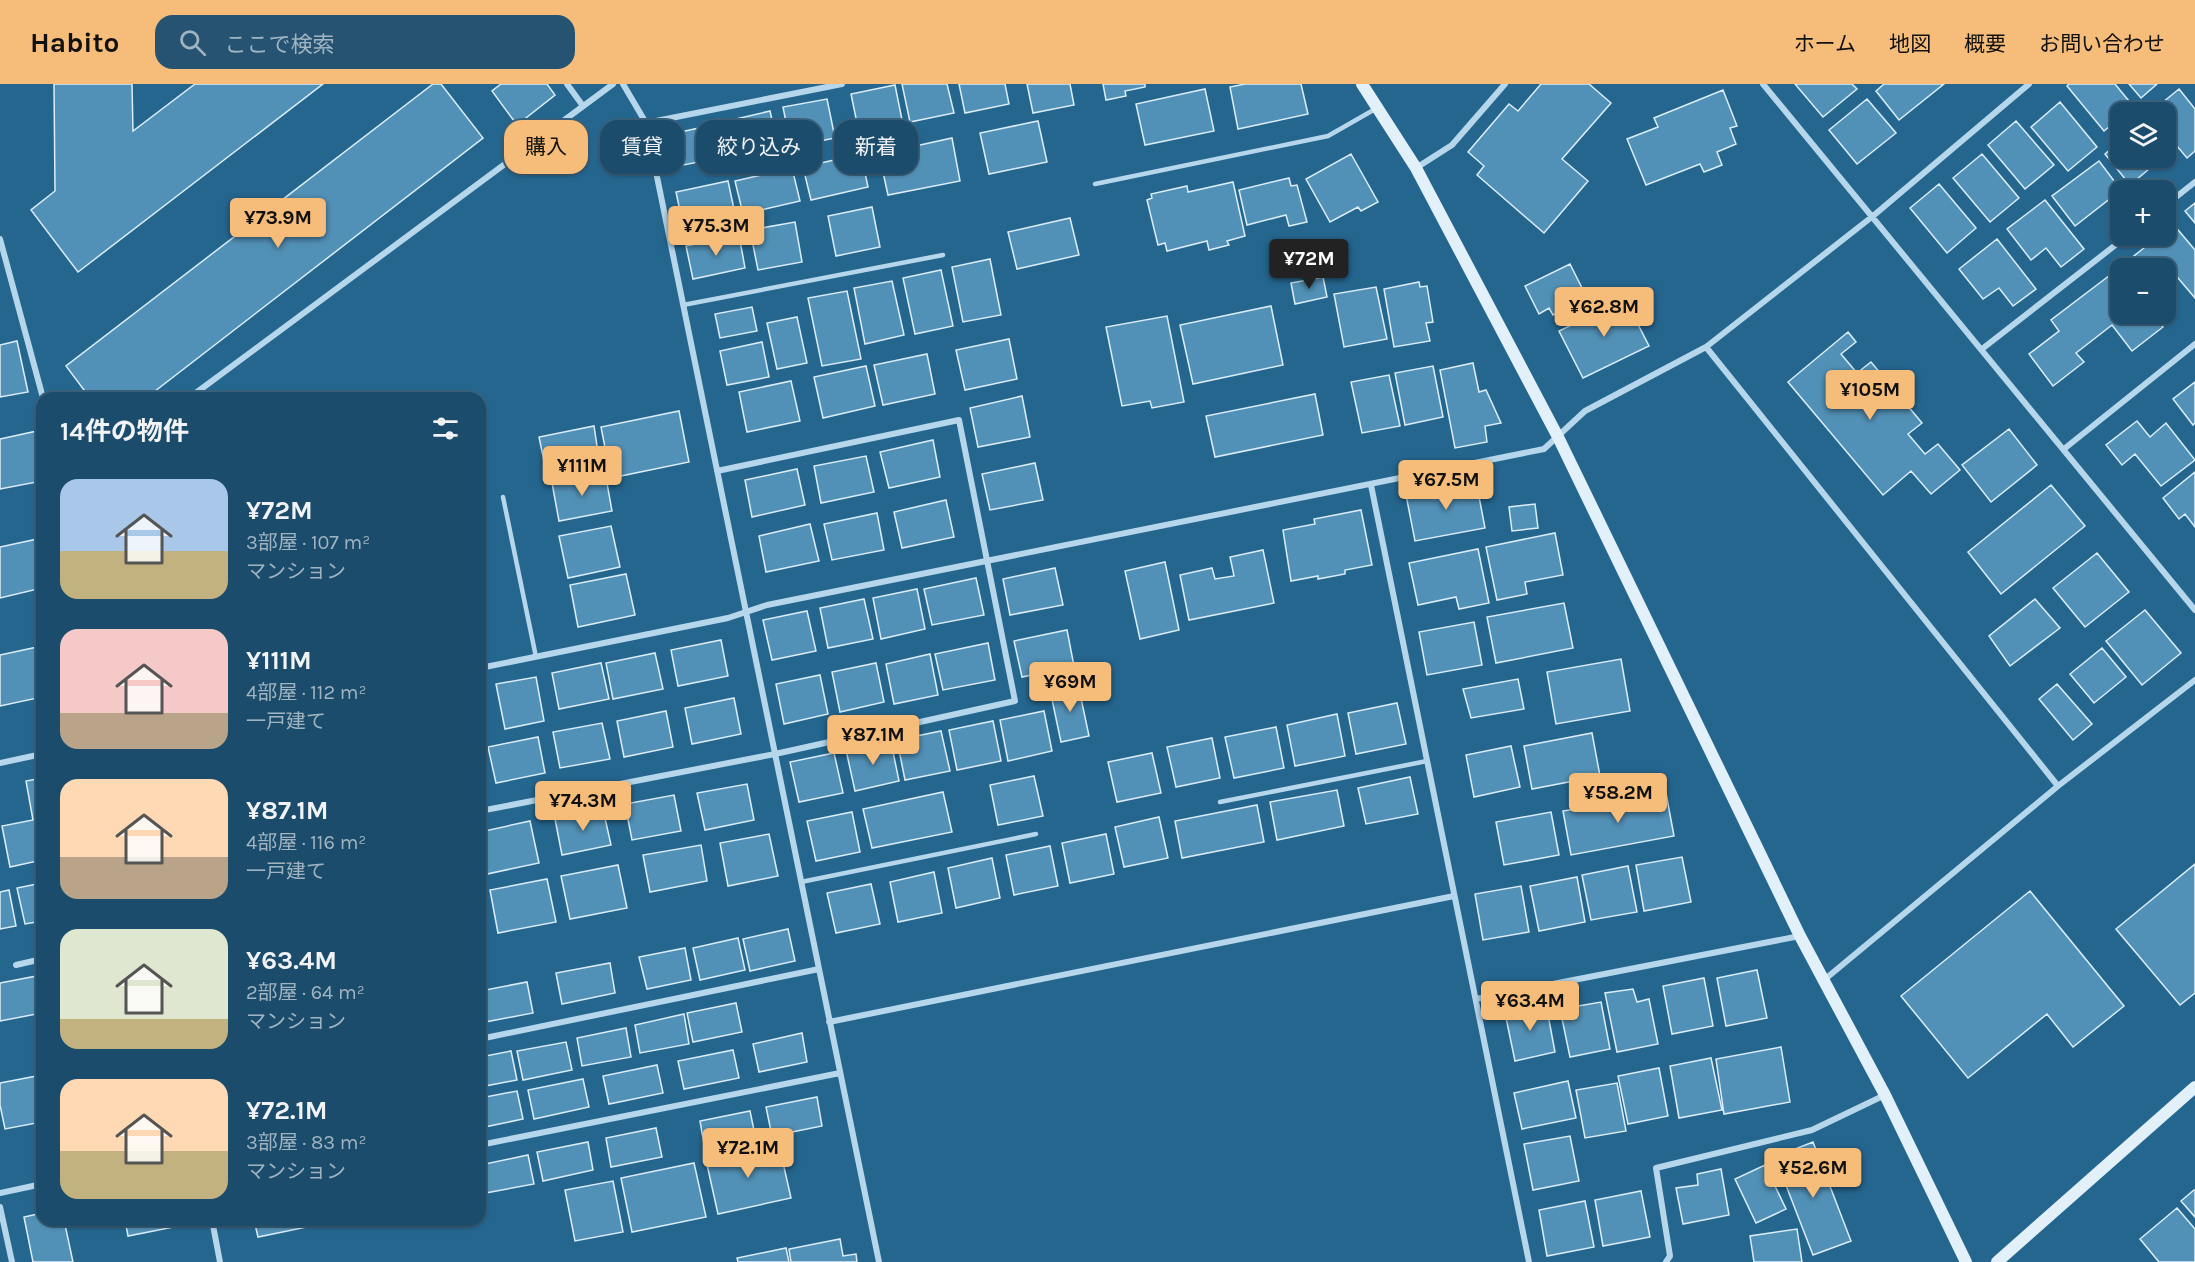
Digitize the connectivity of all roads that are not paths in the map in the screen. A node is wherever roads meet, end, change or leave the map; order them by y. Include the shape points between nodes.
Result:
1 (567, 84) edge
2 (613, 84) edge
3 (623, 84) edge
4 (842, 84) edge
5 (1362, 84) edge
6 (1505, 84) edge
7 (1763, 84) edge
8 (2029, 84) edge
9 (584, 106) junction
10 (1378, 108) junction
11 (644, 120) edge
12 (661, 120) edge
13 (1416, 168) junction
14 (656, 174) edge
15 (2195, 182) edge
16 (1095, 184) dead end
17 (2176, 197) edge
18 (1873, 216) junction
19 (0, 239) edge
20 (2114, 246) edge
21 (943, 255) dead end
22 (683, 304) junction
23 (2195, 344) edge
24 (1706, 348) junction
25 (1982, 349) junction
26 (41, 392) edge
27 (197, 392) edge
28 (1558, 437) junction
29 (2064, 449) junction
30 (717, 471) junction
31 (1371, 485) junction
32 (503, 497) dead end
33 (989, 561) junction
34 (2195, 610) edge
35 (746, 612) junction
36 (536, 657) junction
37 (486, 667) edge
38 (2195, 680) edge
39 (775, 754) junction
40 (36, 755) edge
41 (1427, 760) junction
42 (0, 763) edge
43 (2058, 786) junction
44 (1220, 802) dead end
45 (486, 810) edge
46 (1036, 834) dead end
47 (801, 882) junction
48 (1455, 896) junction
49 (1800, 936) junction
50 (36, 960) edge
51 (16, 965) dead end
52 (819, 969) junction
53 (1824, 980) junction
54 (1476, 999) junction
55 (830, 1022) junction
56 (486, 1038) edge
57 (840, 1073) junction
58 (2195, 1087) edge
59 (1885, 1095) junction
60 (486, 1144) edge
61 (36, 1185) edge
62 (0, 1193) edge
63 (0, 1207) edge
64 (213, 1226) edge
65 (12, 1262) edge
66 (220, 1262) edge
67 (879, 1262) edge
68 (1529, 1262) edge
69 (1666, 1262) edge
70 (1966, 1262) edge
71 (1997, 1262) edge

1 - 9 street
2 - 9 street
3 - 11 street
4 - 12 street
5 - 10 street
6 - 13 street via 1452,145
7 - 18 street
8 - 18 street
9 - 27 street
10 - 13 street
10 - 16 lane via 1328,136
13 - 28 street
14 - 22 street
15 - 17 street
18 - 24 street
18 - 25 street
19 - 26 street
20 - 25 street
21 - 22 lane
22 - 30 street
23 - 29 street
24 - 28 street via 1586,411
24 - 43 street
25 - 29 street
28 - 31 street via 1544,449
28 - 49 street
29 - 34 street
30 - 33 street via 959,420
30 - 35 street
31 - 33 street
31 - 41 street
32 - 36 lane
33 - 35 street
33 - 39 street via 1015,700
35 - 36 street
35 - 39 street
36 - 37 street
38 - 43 street
39 - 45 street
39 - 47 street
40 - 42 street
41 - 44 lane
41 - 48 street
43 - 53 street
46 - 47 lane
47 - 52 street
48 - 54 street
48 - 55 street
49 - 53 street
49 - 54 street
50 - 51 street
52 - 55 street
52 - 56 street
53 - 59 street
54 - 68 street
55 - 57 street
57 - 60 street
57 - 67 street
58 - 71 street
59 - 69 street via 1812,1130 1656,1168 1670,1256
59 - 70 street
61 - 62 street
63 - 65 street
64 - 66 street

